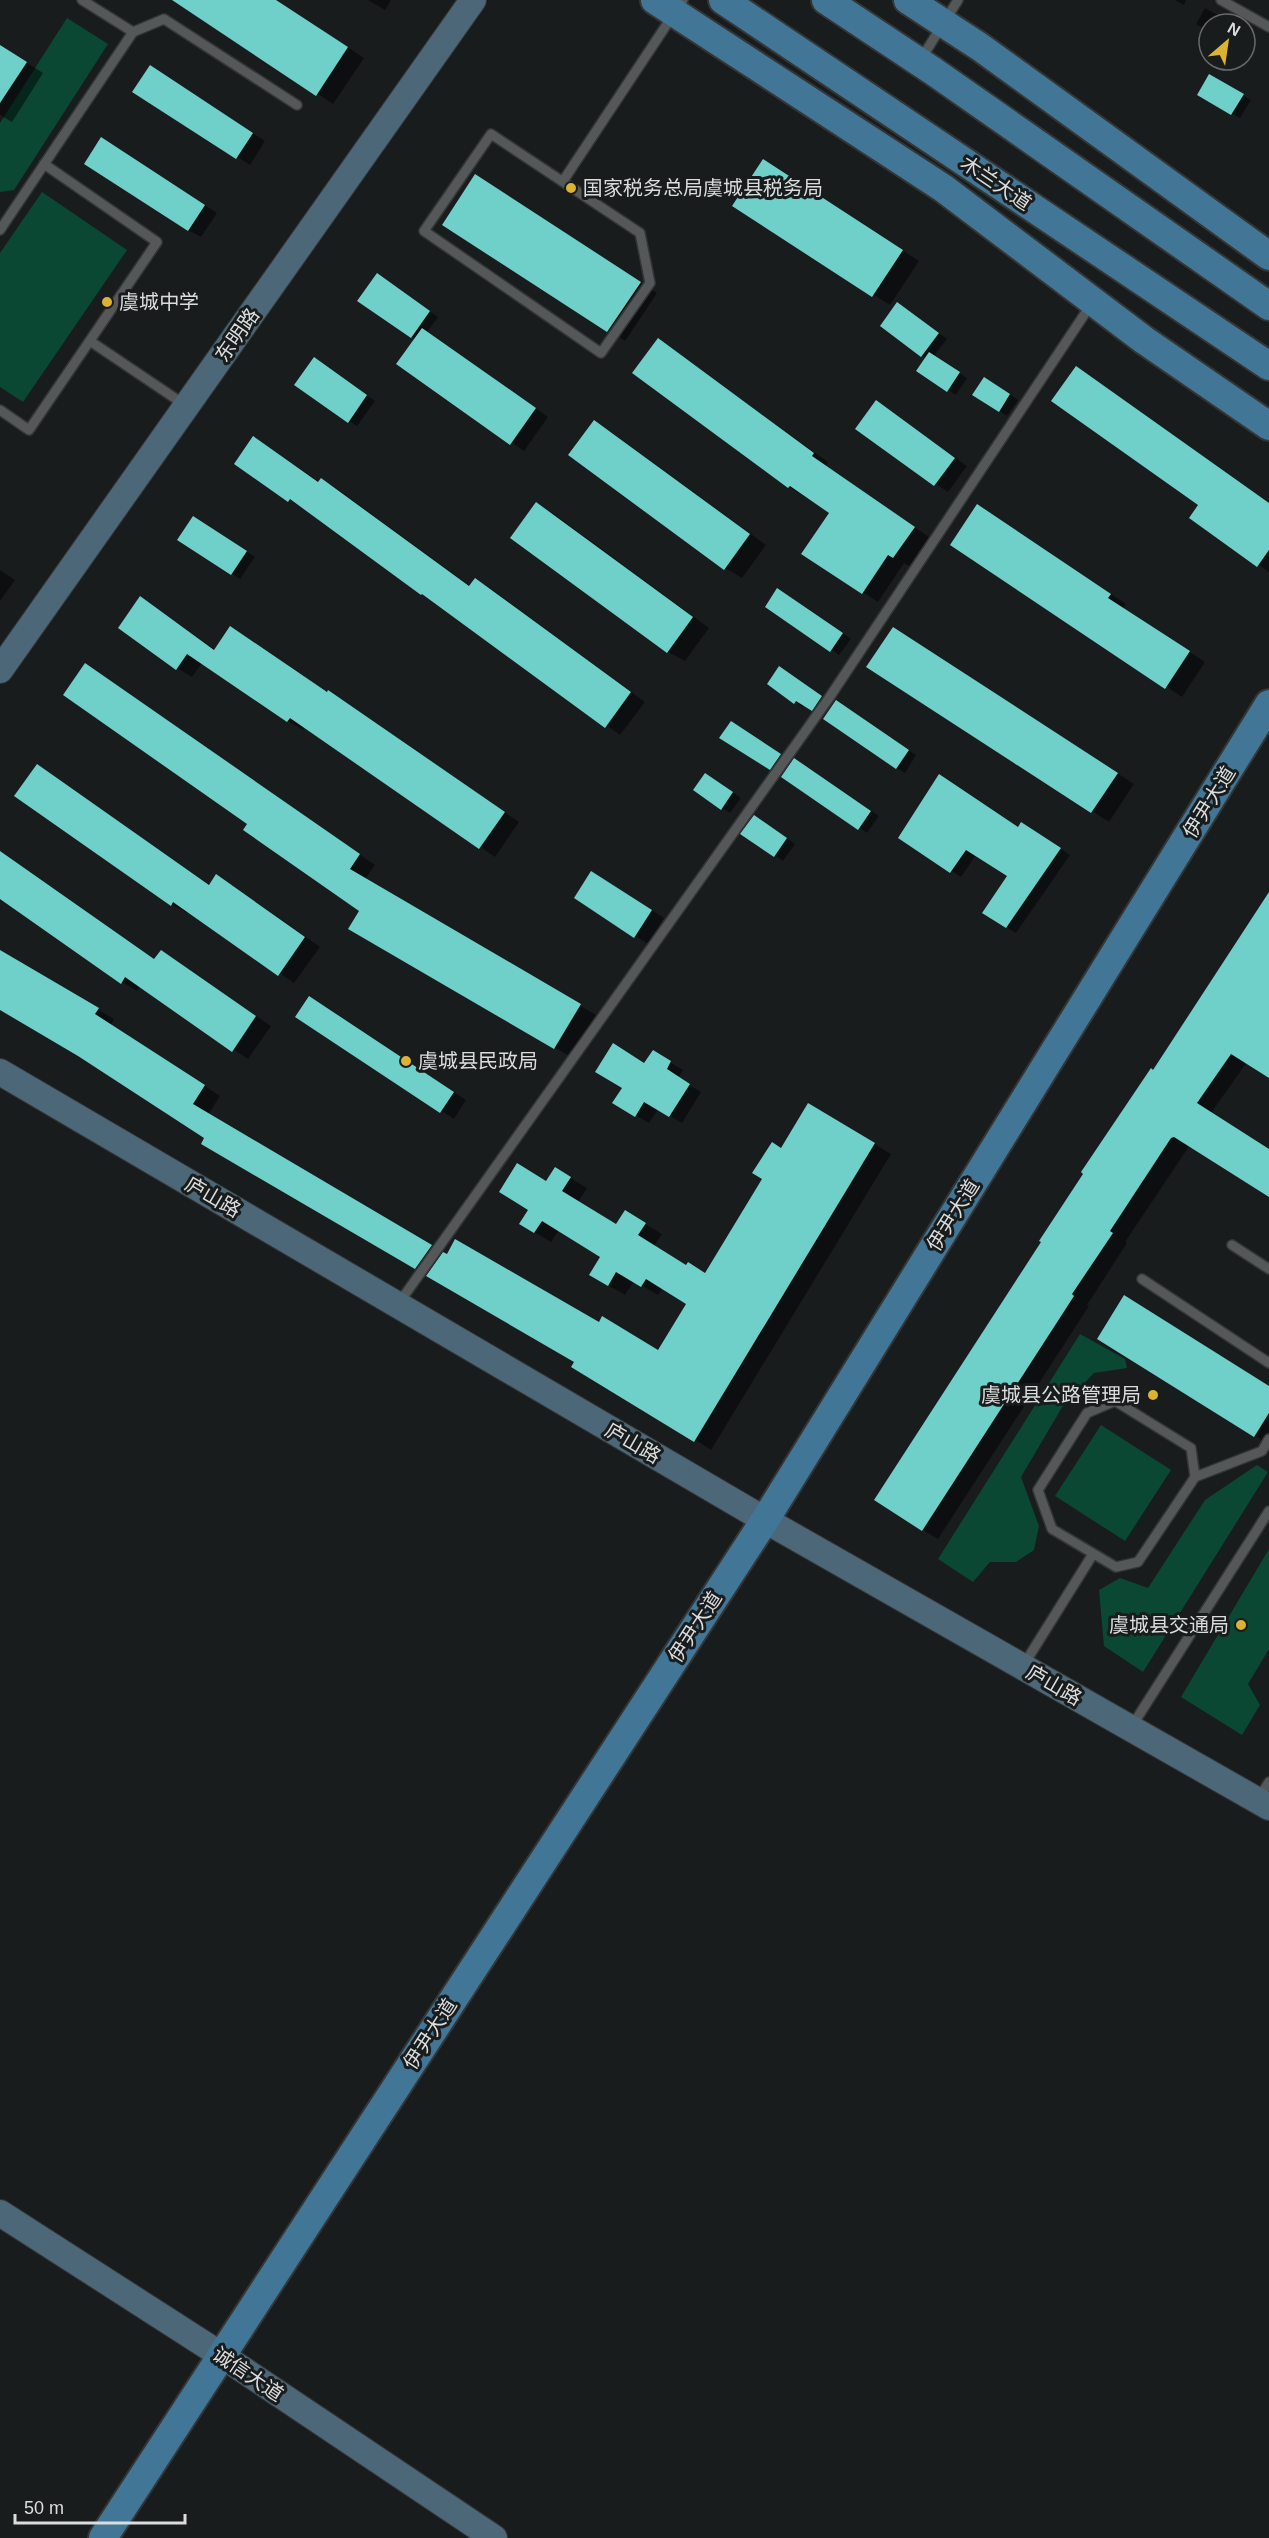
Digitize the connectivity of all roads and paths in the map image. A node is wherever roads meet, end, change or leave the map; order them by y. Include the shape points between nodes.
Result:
1 (82, 0) edge
2 (473, 0) edge
3 (723, 0) edge
4 (826, 0) edge
5 (908, 0) edge
6 (1221, 0) edge
7 (671, 4) edge
8 (950, 11) edge
9 (1269, 27) edge
10 (133, 32) junction
11 (919, 61) junction
12 (297, 105) dead end
13 (44, 164) junction
14 (563, 181) junction
15 (0, 230) edge
16 (1269, 256) edge
17 (1093, 301) junction
18 (1269, 306) edge
19 (90, 340) junction
20 (1269, 366) edge
21 (186, 406) junction
22 (0, 410) edge
23 (1269, 426) edge
24 (0, 670) edge
25 (1269, 704) edge
26 (0, 1072) edge
27 (1232, 1245) dead end
28 (1269, 1269) edge
29 (1142, 1280) dead end
30 (398, 1305) junction
31 (1269, 1363) edge
32 (1269, 1439) edge
33 (1195, 1477) junction
34 (1269, 1511) edge
35 (765, 1520) junction
36 (1093, 1554) junction
37 (1023, 1667) junction
38 (1130, 1728) junction
39 (1265, 1797) edge
40 (0, 2213) edge
41 (221, 2355) junction
42 (480, 2532) edge
43 (104, 2538) edge

1 - 10 lane
2 - 21 street, 东明路
3 - 20 main road, 木兰大道
4 - 11 main road
5 - 8 main road
6 - 9 lane
7 - 14 lane
7 - 17 main road via 943,188
8 - 11 lane
8 - 16 main road
10 - 12 lane via 164,19
10 - 13 lane
11 - 18 main road
13 - 15 lane
13 - 19 lane via 157,242
14 - 14 lane via 491,134 424,231 601,353 650,283 640,233
17 - 23 main road
17 - 30 lane via 829,698
19 - 21 lane
19 - 22 lane via 29,430
21 - 24 street, 东明路
25 - 35 main road, 伊尹大道
26 - 30 street, 庐山路
27 - 28 lane
29 - 31 lane
30 - 35 street, 庐山路
32 - 33 lane via 1262,1451
33 - 36 lane via 1138,1562 1116,1567
33 - 36 lane via 1191,1448 1115,1401 1087,1413 1038,1490 1052,1529
34 - 38 lane
35 - 37 street, 庐山路
35 - 41 main road, 伊尹大道
36 - 37 lane
37 - 38 street, 庐山路
38 - 39 street, 庐山路
40 - 41 street, 诚信大道
41 - 42 street, 诚信大道
41 - 43 main road, 伊尹大道

